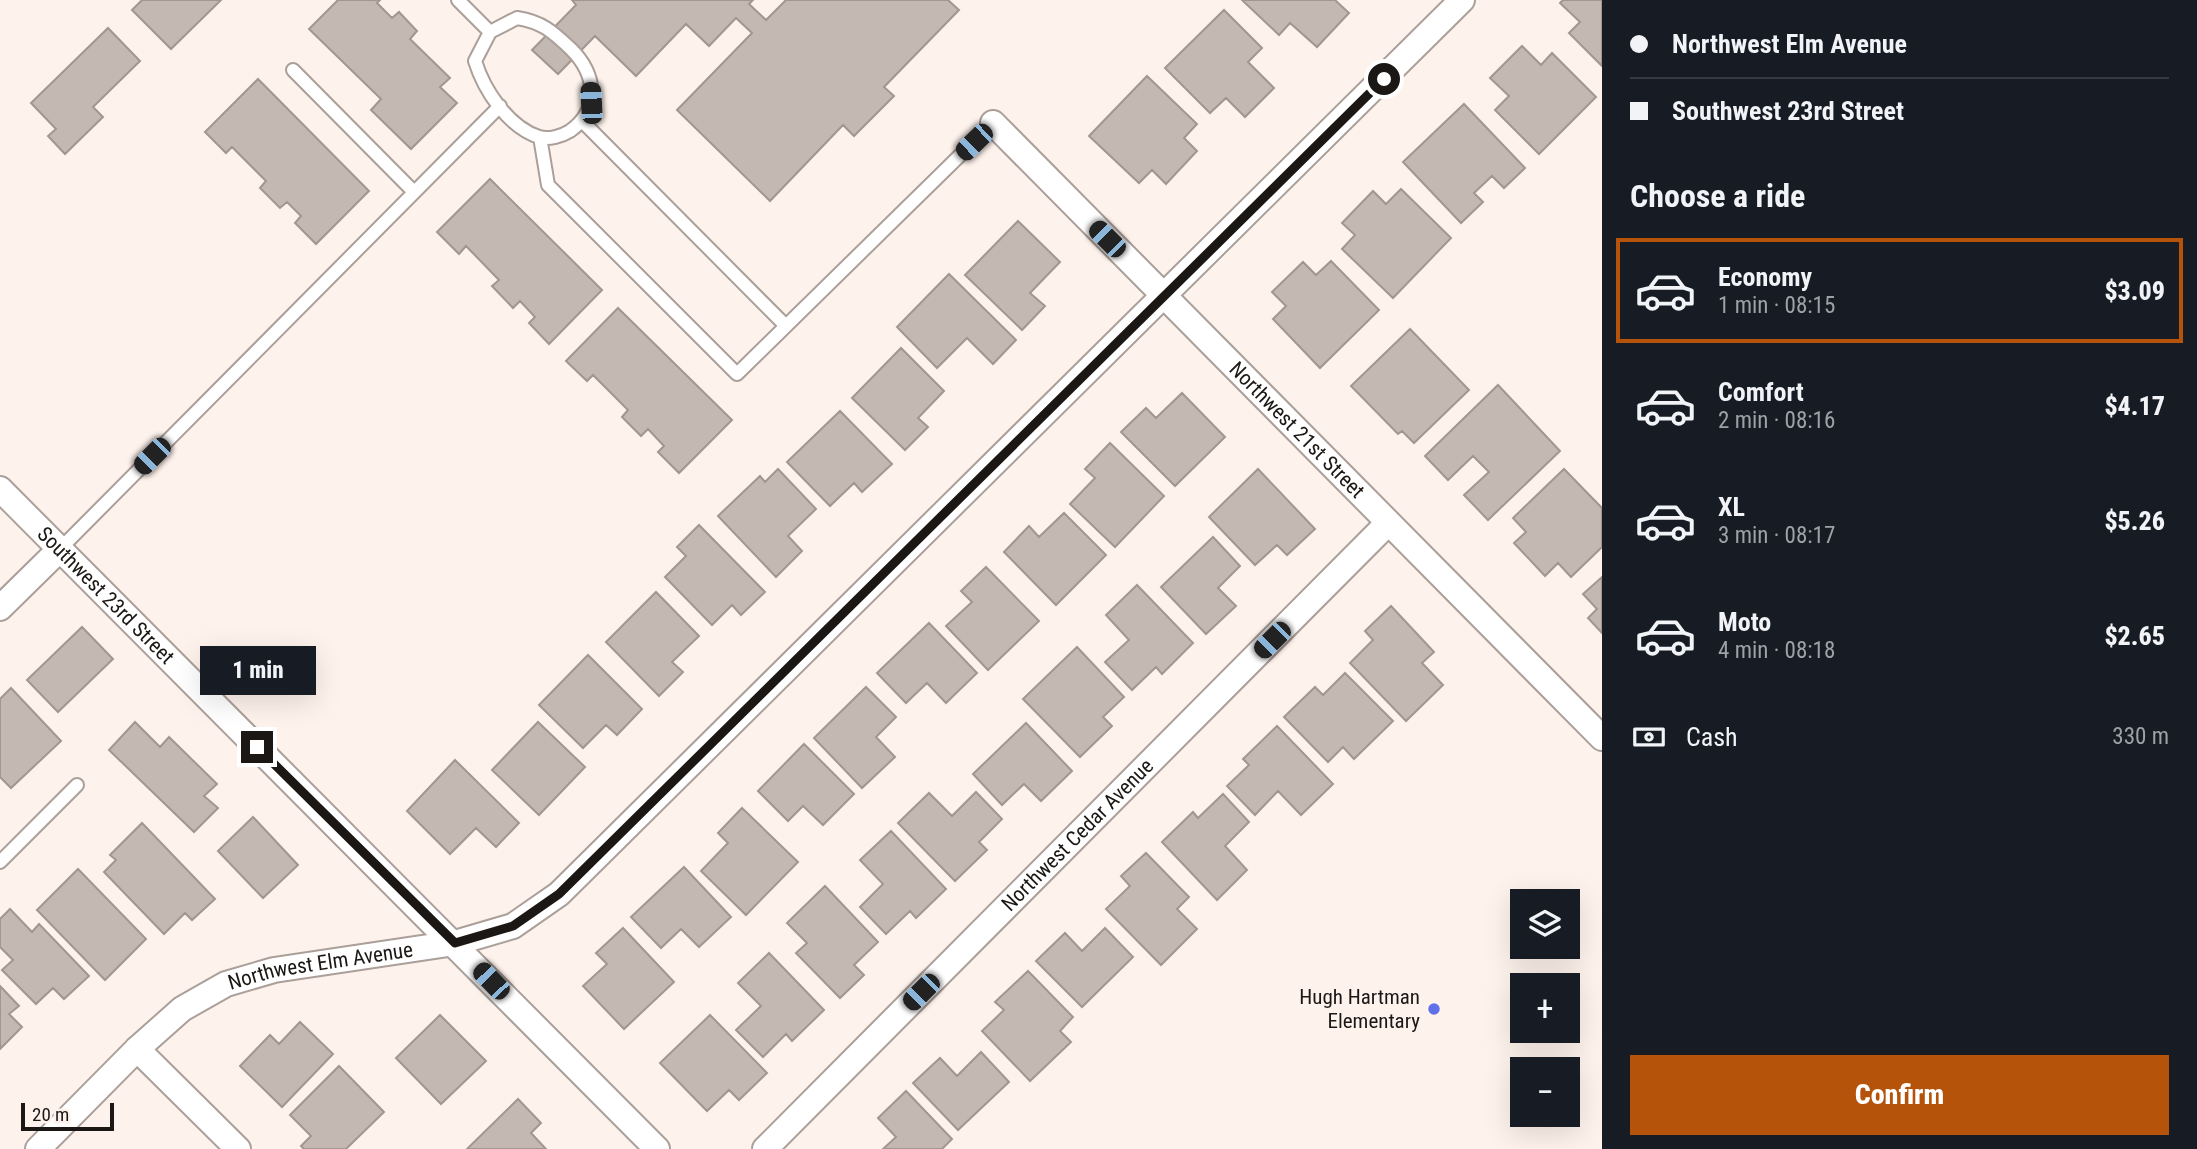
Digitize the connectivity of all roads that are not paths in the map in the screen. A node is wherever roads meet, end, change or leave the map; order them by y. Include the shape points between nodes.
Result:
1 (458, 0) edge
2 (1462, 0) edge
3 (490, 32) junction
4 (293, 70) dead end
5 (500, 106) junction
6 (583, 122) junction
7 (993, 124) joint
8 (540, 138) junction
9 (414, 192) junction
10 (1164, 296) junction
11 (786, 326) junction
12 (0, 489) edge
13 (1388, 523) junction
14 (59, 550) junction
15 (0, 608) edge
16 (1602, 738) edge
17 (78, 785) dead end
18 (0, 862) edge
19 (455, 943) junction
20 (137, 1049) junction
21 (37, 1149) edge
22 (238, 1149) edge
23 (657, 1149) edge
24 (765, 1149) edge

1 - 3 lane
2 - 10 street, Northwest Elm Avenue
3 - 5 lane via 475,61 482,83
3 - 6 lane via 517,18 540,22 565,43 590,79 591,103
4 - 9 lane
5 - 8 lane
5 - 9 lane
6 - 8 lane via 561,136
6 - 11 lane
7 - 10 street, Northwest 21st Street
7 - 11 lane
8 - 11 lane via 548,184 737,374
9 - 14 lane
10 - 13 street, Northwest 21st Street
10 - 19 street, Northwest Elm Avenue via 559,894 513,926
12 - 14 street, Southwest 23rd Street
13 - 16 street, Northwest 21st Street
13 - 24 street, Northwest Cedar Avenue
14 - 15 street
14 - 19 street, Southwest 23rd Street
17 - 18 lane
19 - 20 street, Northwest Elm Avenue via 288,968 226,984 181,1009
19 - 23 street, Southwest 23rd Street
20 - 21 street, Northwest Elm Avenue
20 - 22 street

